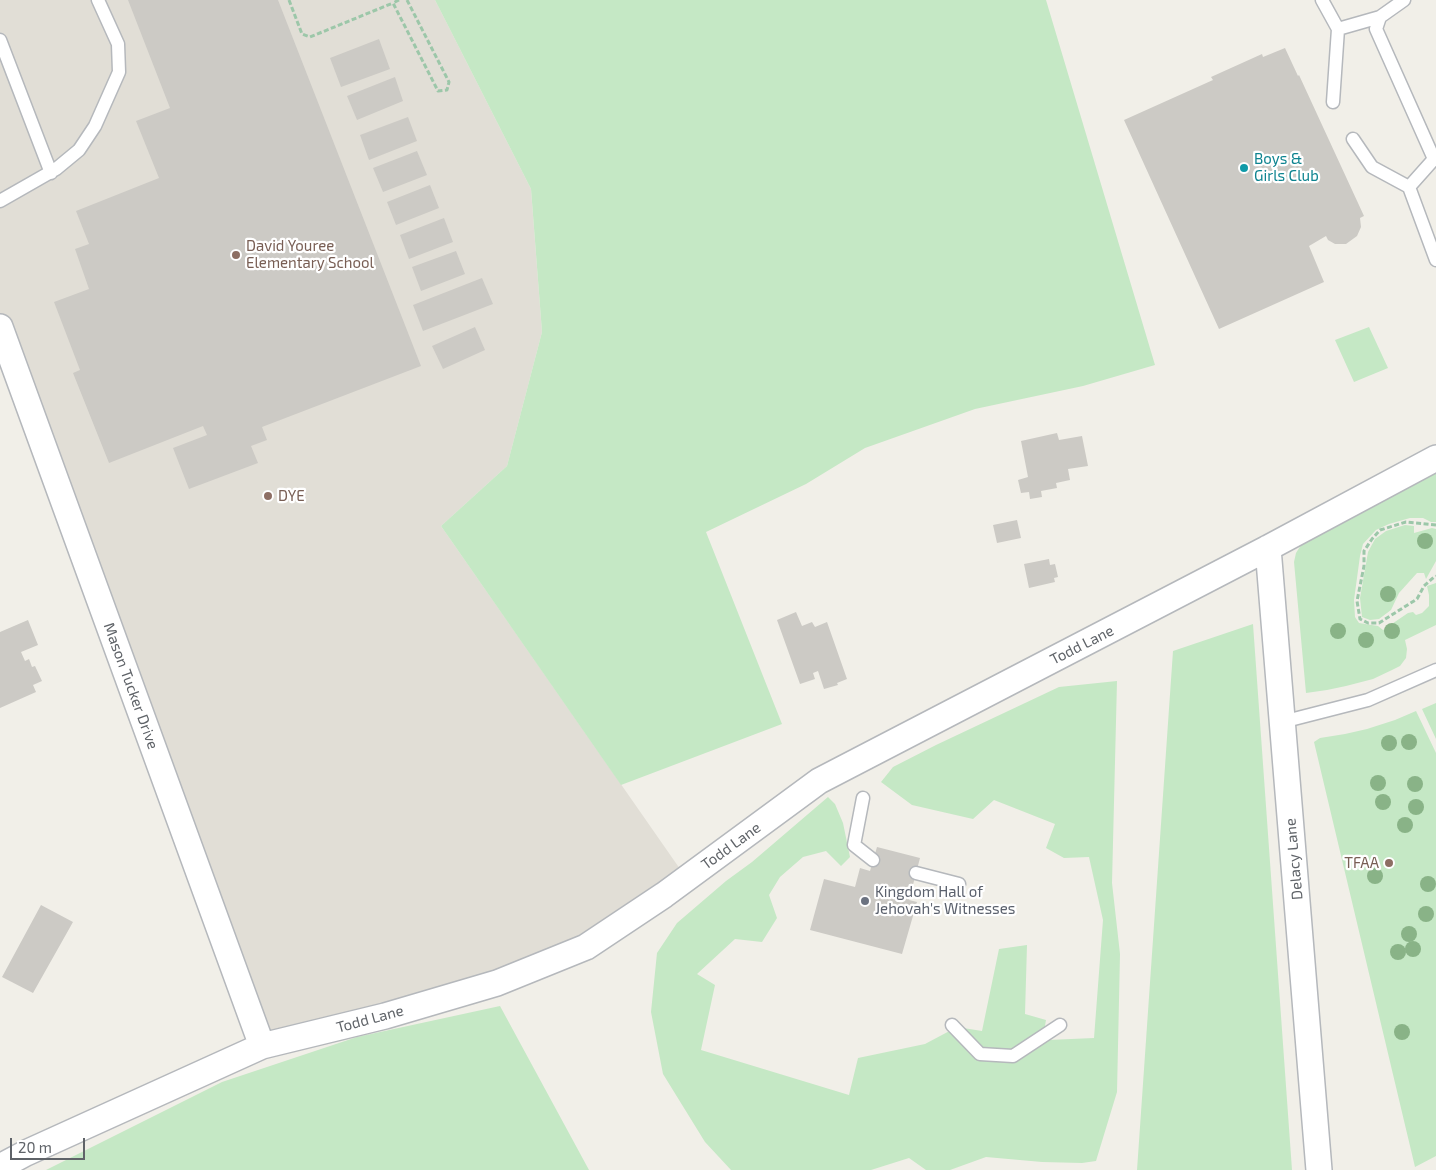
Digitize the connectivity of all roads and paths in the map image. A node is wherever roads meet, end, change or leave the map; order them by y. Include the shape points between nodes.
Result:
1 (98, 0) edge
2 (289, 0) edge
3 (400, 0) edge
4 (408, 0) edge
5 (1322, 0) edge
6 (1404, 0) edge
7 (393, 3) junction
8 (1378, 23) junction
9 (1338, 29) junction
10 (0, 40) edge
11 (1334, 102) dead end
12 (1353, 140) dead end
13 (1435, 159) edge
14 (50, 173) junction
15 (1409, 187) junction
16 (0, 201) edge
17 (1436, 260) edge
18 (0, 327) edge
19 (1436, 458) edge
20 (1436, 525) edge
21 (1268, 548) junction
22 (1436, 576) edge
23 (1436, 670) edge
24 (1282, 722) junction
25 (863, 798) dead end
26 (873, 860) dead end
27 (916, 873) dead end
28 (959, 884) dead end
29 (952, 1025) dead end
30 (1060, 1025) dead end
31 (262, 1046) junction
32 (0, 1167) edge
33 (1319, 1170) edge

1 - 14 lane via 118,44 118,72 96,126 78,150
2 - 7 path via 302,34 310,37
3 - 7 path
4 - 7 path via 449,82 447,90 438,91
5 - 9 lane
6 - 8 lane
8 - 9 lane
8 - 13 lane
9 - 11 lane
10 - 14 lane
12 - 15 lane via 1372,167
13 - 15 lane
14 - 16 lane
15 - 17 lane
18 - 31 street, Mason Tucker Drive
19 - 21 street, Todd Lane
20 - 22 path via 1406,522 1380,530 1372,539 1364,551 1357,601 1360,619 1379,623 1417,599 1424,586
21 - 24 street, Delacy Lane
21 - 31 street, Todd Lane via 818,781 664,895 586,947 496,983 385,1016
23 - 24 lane via 1368,700
24 - 33 street, Delacy Lane
25 - 26 lane via 854,845
27 - 28 lane
29 - 30 lane via 980,1054 1013,1056
31 - 32 street, Todd Lane

